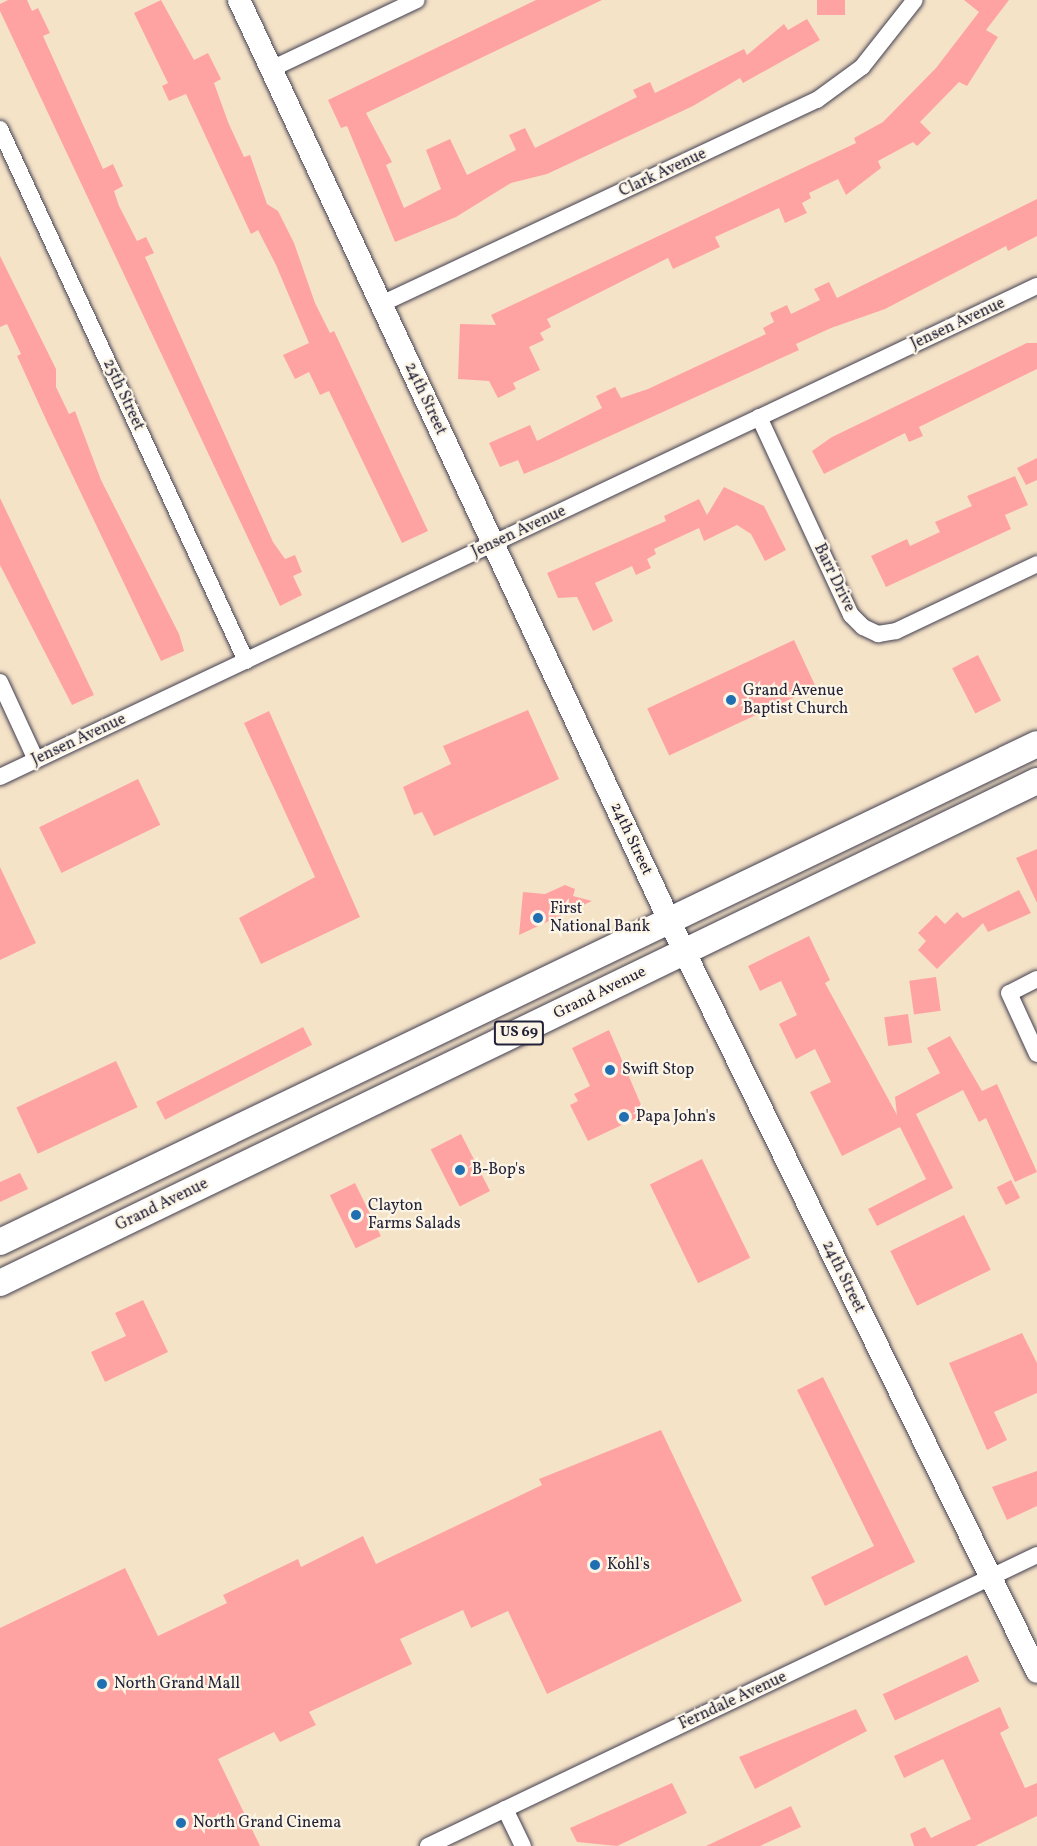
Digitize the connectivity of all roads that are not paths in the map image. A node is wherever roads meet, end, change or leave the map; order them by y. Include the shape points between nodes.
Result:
1 (239, 0) edge
2 (417, 0) edge
3 (915, 0) edge
4 (271, 69) junction
5 (0, 129) edge
6 (1037, 286) edge
7 (381, 304) junction
8 (759, 417) junction
9 (493, 544) junction
10 (1037, 564) edge
11 (246, 661) junction
12 (0, 682) edge
13 (1037, 744) edge
14 (36, 760) junction
15 (0, 777) edge
16 (1037, 781) edge
17 (669, 920) junction
18 (685, 952) junction
19 (1037, 979) edge
20 (1037, 1054) edge
21 (0, 1242) edge
22 (0, 1283) edge
23 (1037, 1555) edge
24 (990, 1578) junction
25 (1037, 1672) edge
26 (505, 1809) junction
27 (428, 1846) edge
28 (523, 1846) edge

1 - 4 main road, 24th Street
2 - 4 street
3 - 7 street, Clark Avenue via 862,67 817,100
4 - 7 main road, 24th Street
5 - 11 street, 25th Street
6 - 8 street, Jensen Avenue
7 - 9 main road, 24th Street
8 - 9 street, Jensen Avenue
8 - 10 street, Barr Drive via 851,615 863,627 878,634 896,632
9 - 11 street, Jensen Avenue
9 - 17 main road, 24th Street
11 - 14 street, Jensen Avenue
12 - 14 street
13 - 17 main road, US 69
14 - 15 street, Jensen Avenue
16 - 18 main road, Grand Avenue / US 69
17 - 18 main road, 24th Street
17 - 21 main road, US 69
18 - 22 main road, Grand Avenue / US 69
18 - 24 main road, 24th Street
19 - 20 street via 1009,993
23 - 24 street, Ferndale Avenue
24 - 25 main road, 24th Street
24 - 26 street, Ferndale Avenue
26 - 27 street, Ferndale Avenue
26 - 28 street

